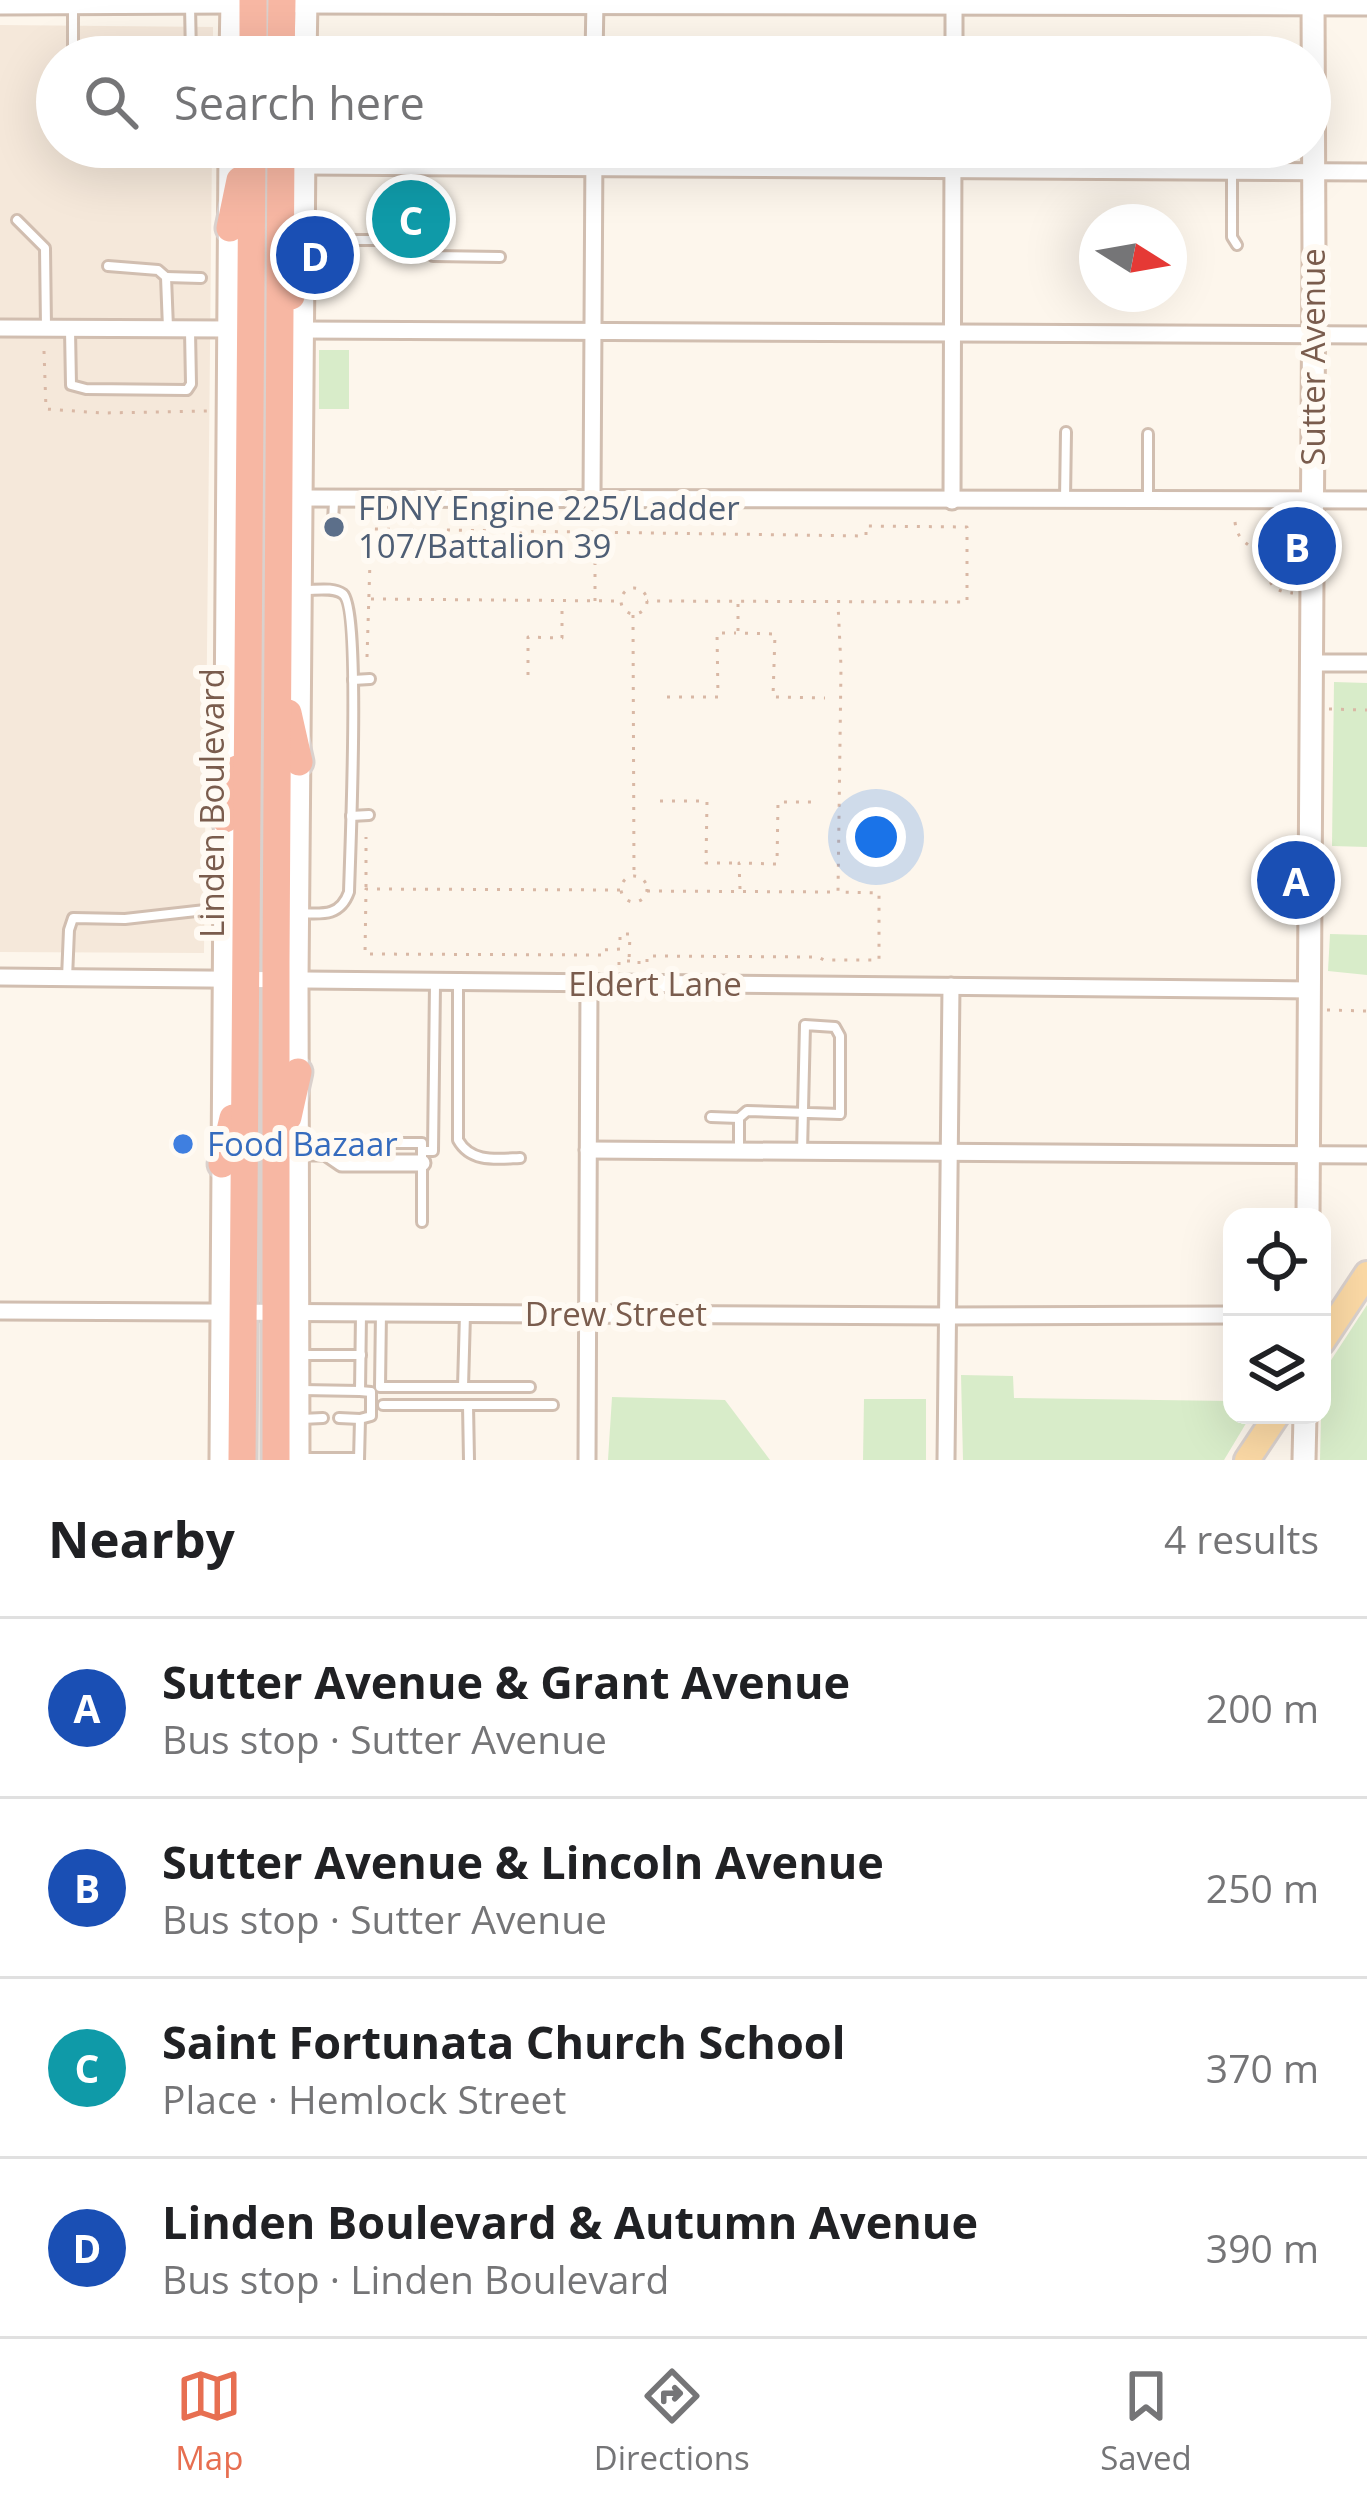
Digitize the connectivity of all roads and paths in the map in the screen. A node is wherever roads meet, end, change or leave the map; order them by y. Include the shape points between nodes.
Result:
1 (389, 2) edge
2 (488, 2) edge
3 (595, 2) edge
4 (268, 3) edge
5 (954, 3) edge
6 (1312, 3) edge
7 (190, 5) junction
8 (0, 6) edge
9 (74, 6) junction
10 (1367, 8) edge
11 (73, 36) edge
12 (191, 36) edge
13 (245, 36) edge
14 (259, 36) edge
15 (276, 36) edge
16 (291, 36) edge
17 (595, 36) edge
18 (954, 36) edge
19 (1312, 36) edge
20 (230, 168) edge
21 (244, 168) edge
22 (249, 168) edge
23 (282, 168) edge
24 (304, 168) edge
25 (594, 168) joint
26 (952, 170) junction
27 (1232, 171) junction
28 (1312, 171) junction
29 (1367, 172) edge
30 (17, 220) dead end
31 (230, 228) junction
32 (303, 243) junction
33 (1237, 244) dead end
34 (500, 257) dead end
35 (108, 266) dead end
36 (166, 277) junction
37 (201, 278) dead end
38 (0, 328) edge
39 (46, 328) junction
40 (70, 328) junction
41 (168, 329) junction
42 (190, 329) junction
43 (228, 329) junction
44 (593, 331) junction
45 (952, 333) junction
46 (1313, 334) junction
47 (1367, 335) edge
48 (291, 336) junction
49 (44, 351) dead end
50 (222, 420) junction
51 (1066, 432) dead end
52 (1148, 434) dead end
53 (250, 499) junction
54 (301, 499) junction
55 (334, 499) junction
56 (592, 499) junction
57 (1312, 500) junction
58 (1367, 500) edge
59 (952, 501) junction
60 (1065, 501) junction
61 (1148, 501) junction
62 (1235, 522) dead end
63 (333, 524) dead end
64 (595, 532) junction
65 (300, 590) junction
66 (1294, 593) dead end
67 (369, 599) junction
68 (562, 601) junction
69 (595, 601) junction
70 (620, 601) junction
71 (647, 601) junction
72 (738, 602) junction
73 (838, 603) junction
74 (633, 615) junction
75 (738, 633) junction
76 (368, 657) dead end
77 (1311, 663) junction
78 (1367, 664) edge
79 (278, 669) junction
80 (528, 675) dead end
81 (370, 679) dead end
82 (353, 680) junction
83 (668, 697) dead end
84 (824, 698) dead end
85 (1329, 709) dead end
86 (1367, 710) edge
87 (249, 718) junction
88 (299, 762) junction
89 (660, 801) dead end
90 (816, 802) dead end
91 (351, 815) junction
92 (369, 815) dead end
93 (225, 819) junction
94 (366, 837) dead end
95 (739, 863) junction
96 (634, 875) junction
97 (365, 889) junction
98 (620, 890) junction
99 (647, 891) junction
100 (740, 891) junction
101 (838, 892) junction
102 (224, 908) junction
103 (298, 914) junction
104 (629, 961) junction
105 (647, 962) dead end
106 (619, 965) dead end
107 (639, 965) dead end
108 (0, 977) edge
109 (67, 978) junction
110 (261, 980) junction
111 (435, 982) junction
112 (458, 982) junction
113 (590, 984) junction
114 (951, 986) junction
115 (1310, 990) junction
116 (1325, 1010) dead end
117 (1367, 1011) edge
118 (246, 1068) junction
119 (298, 1072) joint
120 (803, 1112) junction
121 (711, 1118) dead end
122 (739, 1118) junction
123 (588, 1150) junction
124 (739, 1152) junction
125 (802, 1152) junction
126 (949, 1154) junction
127 (1309, 1154) junction
128 (1367, 1155) edge
129 (422, 1157) junction
130 (520, 1158) dead end
131 (287, 1160) junction
132 (222, 1164) junction
133 (1308, 1208) edge
134 (422, 1222) dead end
135 (1367, 1274) edge
136 (0, 1311) edge
137 (231, 1312) junction
138 (288, 1312) junction
139 (381, 1312) junction
140 (361, 1313) junction
141 (465, 1313) junction
142 (587, 1314) junction
143 (1223, 1315) edge
144 (947, 1316) junction
145 (1331, 1328) edge
146 (298, 1355) junction
147 (361, 1355) junction
148 (530, 1387) dead end
149 (463, 1388) junction
150 (298, 1390) junction
151 (360, 1391) junction
152 (383, 1405) dead end
153 (468, 1405) junction
154 (553, 1405) dead end
155 (323, 1418) dead end
156 (339, 1418) dead end
157 (298, 1419) junction
158 (360, 1419) junction
159 (1271, 1424) edge
160 (1305, 1424) edge
161 (298, 1459) edge
162 (359, 1459) edge
163 (221, 1460) edge
164 (242, 1460) edge
165 (276, 1460) edge
166 (469, 1460) edge
167 (587, 1460) edge
168 (946, 1460) edge
169 (1247, 1460) edge
170 (1304, 1460) edge

1 - 2 street
1 - 4 street
2 - 3 street
3 - 5 street
3 - 17 street
4 - 7 street
4 - 13 street
4 - 14 highway
4 - 15 highway
4 - 16 street
5 - 6 street
5 - 18 street
6 - 10 street
6 - 19 street, Sutter Avenue
7 - 9 street
7 - 12 lane
8 - 9 street
9 - 11 lane
20 - 31 street, Linden Boulevard
21 - 31 highway
22 - 53 highway, Linden Boulevard
23 - 48 highway, Linden Boulevard
24 - 32 street
25 - 26 street
25 - 44 street
26 - 27 street
26 - 45 street
27 - 28 street
27 - 33 lane
28 - 29 street
28 - 46 street, Sutter Avenue
30 - 39 lane via 45,248
31 - 43 street, Linden Boulevard
32 - 34 lane via 416,240 433,256
32 - 48 highway
35 - 36 lane
36 - 37 lane
36 - 41 lane
38 - 39 street
39 - 40 street
40 - 41 street
40 - 42 lane via 71,385 167,389 191,384
41 - 42 street
42 - 43 street
43 - 50 street, Linden Boulevard
44 - 45 street
44 - 48 street
44 - 56 street
45 - 46 street
45 - 59 street
46 - 47 street
46 - 57 street, Sutter Avenue
48 - 54 street, Linden Boulevard
48 - 79 highway, Linden Boulevard
49 - 50 path via 46,410
50 - 53 highway
50 - 93 street, Linden Boulevard
51 - 60 lane
52 - 61 lane
53 - 87 highway, Linden Boulevard
54 - 55 street
54 - 65 street, Linden Boulevard
55 - 56 street
55 - 63 lane
56 - 59 street
57 - 58 street
57 - 61 street
57 - 77 street, Sutter Avenue
59 - 60 street
60 - 61 street
62 - 66 path via 1270,583
64 - 67 path via 371,529
64 - 69 path
64 - 73 path via 866,536 866,526 967,526 967,602
65 - 82 lane via 347,599
65 - 88 street, Linden Boulevard
67 - 68 path
67 - 76 path
68 - 69 path
68 - 80 path via 562,638 528,638
69 - 70 path
70 - 71 path via 635,588
70 - 74 path
71 - 72 path
71 - 74 path
72 - 73 path
72 - 75 path
73 - 101 path
74 - 96 path
75 - 83 path via 718,633 718,697
75 - 84 path via 775,634 773,697
77 - 78 street
77 - 115 street, Sutter Avenue
79 - 88 highway
79 - 110 highway, Linden Boulevard
81 - 82 lane
82 - 91 lane
85 - 86 path
87 - 93 highway
87 - 110 highway, Linden Boulevard
88 - 103 street, Linden Boulevard
89 - 95 path via 707,801 706,863
90 - 95 path via 778,802 777,864
91 - 92 lane
91 - 103 lane via 347,898 334,912
93 - 102 street, Linden Boulevard
94 - 97 path
95 - 100 path
96 - 98 path
96 - 99 path
97 - 98 path
97 - 104 path via 365,953 601,956 620,950 620,934 630,934
98 - 99 path via 635,902
99 - 100 path
100 - 101 path
101 - 105 path via 879,893 879,960
102 - 109 lane via 74,918
102 - 110 street, Linden Boulevard
103 - 110 street, Linden Boulevard
104 - 106 path
104 - 107 path
108 - 109 street, Eldert Lane
109 - 110 street, Eldert Lane
110 - 111 street, Eldert Lane
110 - 118 highway, Linden Boulevard
110 - 119 street, Linden Boulevard
110 - 131 highway, Linden Boulevard
110 - 132 street, Linden Boulevard
111 - 112 street, Eldert Lane
111 - 129 lane via 433,1151
112 - 113 street, Eldert Lane
112 - 130 lane via 458,1140 477,1157
113 - 114 street, Eldert Lane
113 - 123 street
114 - 115 street, Eldert Lane
114 - 126 street
115 - 127 street, Sutter Avenue
116 - 117 path
118 - 132 highway
118 - 137 highway, Linden Boulevard
119 - 131 highway
120 - 120 lane via 840,1114 835,1028 805,1025
120 - 122 lane via 747,1111
120 - 125 lane
121 - 122 lane
122 - 124 lane
123 - 124 street
123 - 142 street
124 - 125 street
125 - 126 street
126 - 127 street
126 - 144 street
127 - 128 street
127 - 133 street, Sutter Avenue
129 - 131 street via 342,1162 326,1153
129 - 134 lane
131 - 138 highway, Linden Boulevard
132 - 137 street, Linden Boulevard
135 - 145 main road
136 - 137 street, Drew Street
137 - 138 street, Drew Street
137 - 163 street, Linden Boulevard
137 - 164 highway, Linden Boulevard
138 - 140 street, Drew Street
138 - 146 street, Linden Boulevard
138 - 165 highway, Linden Boulevard
139 - 140 street, Drew Street
139 - 141 street, Drew Street
139 - 149 lane via 380,1387
140 - 147 lane
141 - 142 street, Drew Street
141 - 149 lane
142 - 144 street, Drew Street
142 - 167 street
143 - 144 street, Drew Street
144 - 168 street
146 - 147 lane
146 - 150 street, Linden Boulevard
147 - 151 lane
148 - 149 lane
150 - 151 lane
150 - 157 street, Linden Boulevard
151 - 158 lane via 371,1392 370,1416
152 - 153 lane
153 - 154 lane
153 - 166 lane
155 - 157 lane
156 - 158 lane
157 - 161 street, Linden Boulevard
158 - 162 lane
159 - 169 main road
160 - 170 street
161 - 162 lane

